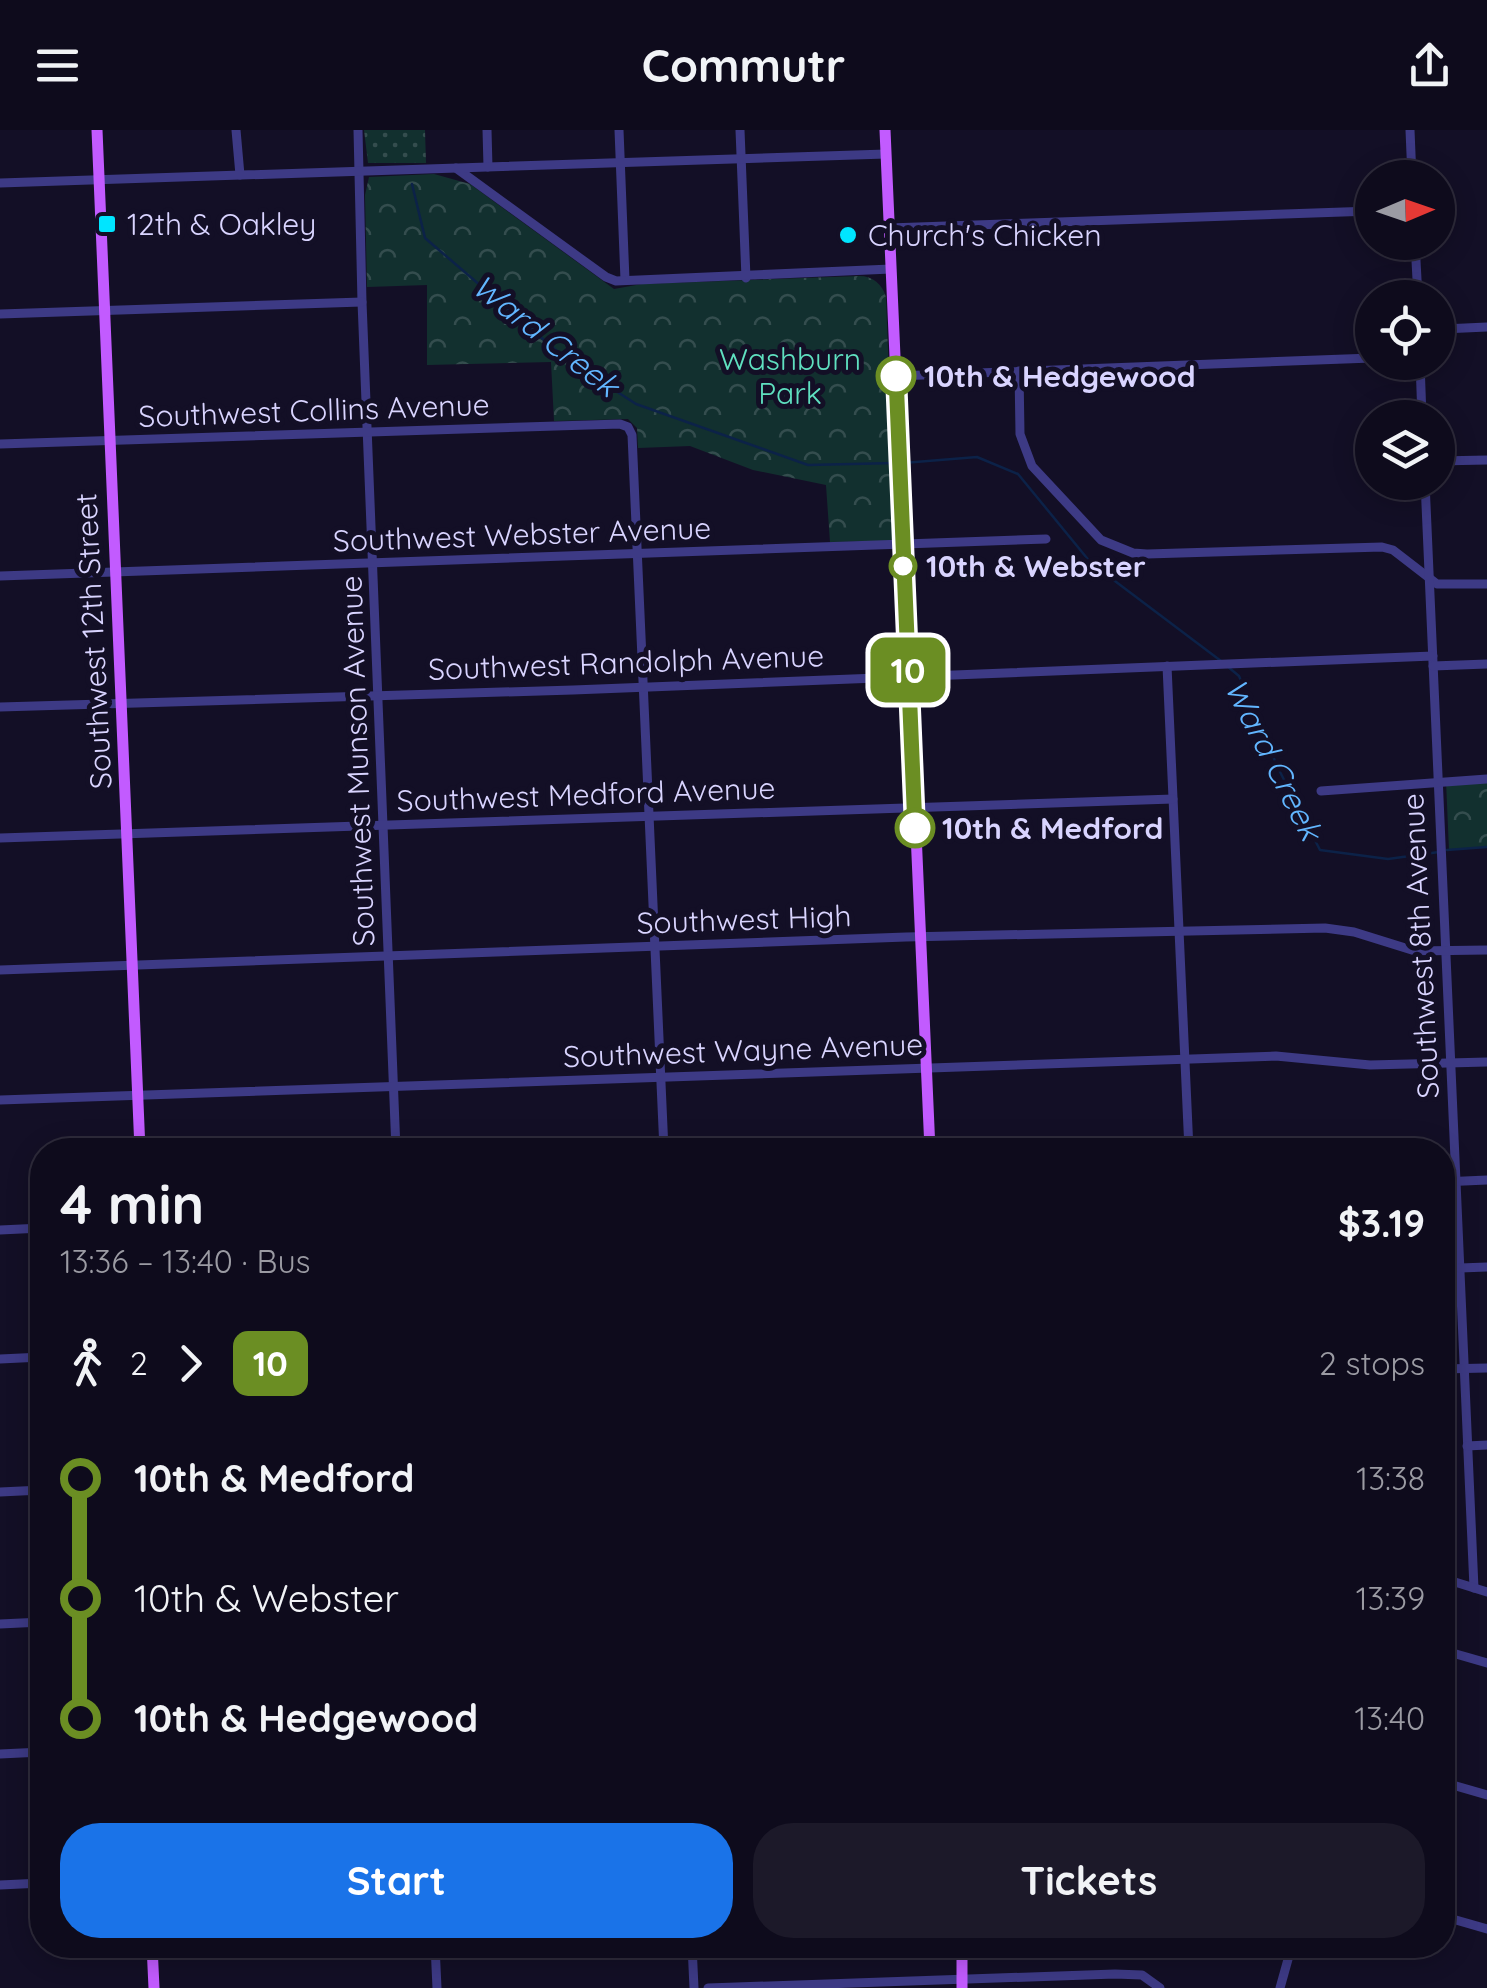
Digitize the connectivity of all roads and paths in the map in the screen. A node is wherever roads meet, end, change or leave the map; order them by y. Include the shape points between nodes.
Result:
1 (97, 130) edge
2 (236, 130) edge
3 (358, 130) edge
4 (486, 130) edge
5 (619, 130) edge
6 (740, 130) edge
7 (885, 130) edge
8 (1410, 130) edge
9 (886, 154) junction
10 (742, 158) junction
11 (1411, 160) edge
12 (620, 162) junction
13 (488, 167) junction
14 (456, 168) junction
15 (360, 171) junction
16 (240, 175) junction
17 (99, 180) junction
18 (0, 183) edge
19 (1355, 212) edge
20 (890, 228) junction
21 (891, 269) junction
22 (746, 278) junction
23 (625, 280) junction
24 (362, 302) junction
25 (103, 310) junction
26 (0, 314) edge
27 (1487, 327) edge
28 (1455, 328) edge
29 (1355, 359) edge
30 (1019, 371) junction
31 (896, 376) junction
32 (368, 434) junction
33 (109, 441) junction
34 (0, 444) edge
35 (1487, 460) edge
36 (1455, 461) edge
37 (1426, 500) edge
38 (1046, 539) dead end
39 (902, 544) junction
40 (637, 556) junction
41 (374, 565) junction
42 (115, 572) junction
43 (0, 576) edge
44 (1429, 580) junction
45 (1487, 584) edge
46 (1433, 661) junction
47 (1487, 664) edge
48 (1167, 666) junction
49 (908, 676) junction
50 (643, 687) junction
51 (379, 696) junction
52 (121, 704) junction
53 (0, 707) edge
54 (1487, 779) edge
55 (1438, 780) junction
56 (1321, 792) dead end
57 (1173, 799) junction
58 (914, 807) junction
59 (649, 818) junction
60 (384, 827) junction
61 (127, 834) junction
62 (0, 838) edge
63 (1179, 930) junction
64 (920, 938) junction
65 (654, 947) junction
66 (1487, 950) edge
67 (1446, 952) junction
68 (389, 958) junction
69 (133, 966) junction
70 (0, 970) edge
71 (1185, 1058) junction
72 (1487, 1062) edge
73 (1451, 1063) junction
74 (926, 1068) junction
75 (660, 1078) junction
76 (394, 1086) junction
77 (138, 1096) junction
78 (0, 1100) edge
79 (140, 1138) edge
80 (396, 1138) edge
81 (663, 1138) edge
82 (929, 1138) edge
83 (1188, 1138) edge
84 (1454, 1138) edge
85 (1455, 1158) edge
86 (1487, 1180) edge
87 (1456, 1182) junction
88 (30, 1229) edge
89 (0, 1230) edge
90 (1487, 1267) edge
91 (1460, 1268) junction
92 (30, 1357) edge
93 (0, 1358) edge
94 (1487, 1368) edge
95 (1455, 1369) edge
96 (1465, 1369) junction
97 (1487, 1445) edge
98 (1467, 1446) junction
99 (30, 1491) edge
100 (0, 1492) edge
101 (1455, 1582) edge
102 (1474, 1588) junction
103 (1487, 1592) edge
104 (30, 1623) edge
105 (0, 1624) edge
106 (1455, 1654) edge
107 (1487, 1664) edge
108 (30, 1753) edge
109 (0, 1754) edge
110 (1455, 1786) edge
111 (1487, 1795) edge
112 (30, 1883) edge
113 (0, 1884) edge
114 (1455, 1920) edge
115 (1487, 1929) edge
116 (153, 1958) edge
117 (436, 1958) edge
118 (693, 1958) edge
119 (962, 1958) edge
120 (1288, 1958) edge
121 (961, 1983) edge
122 (154, 1988) edge
123 (437, 1988) edge
124 (694, 1988) edge
125 (708, 1988) edge
126 (1160, 1988) edge
127 (1280, 1988) edge

1 - 17 main road, Southwest 12th Street
2 - 16 street
3 - 15 street, Southwest Munson Avenue
4 - 13 street
5 - 12 street
6 - 10 street
7 - 9 main road
8 - 11 street
9 - 10 street
9 - 20 main road
10 - 12 street
10 - 22 street
12 - 13 street
12 - 23 street
13 - 14 street
14 - 15 street
14 - 23 street via 606,278
15 - 16 street
15 - 24 street, Southwest Munson Avenue
16 - 17 street
17 - 18 street
17 - 25 main road, Southwest 12th Street
19 - 20 street
20 - 21 main road
21 - 22 street
21 - 31 main road
22 - 23 street
24 - 25 street
24 - 32 street, Southwest Munson Avenue
25 - 26 street
25 - 33 main road, Southwest 12th Street
27 - 28 street
29 - 30 street
30 - 31 street
30 - 44 street via 1027,456 1101,540 1147,554 1382,547
31 - 39 main road
32 - 33 street, Southwest Collins Avenue
32 - 40 street, Southwest Collins Avenue via 628,427
32 - 41 street, Southwest Munson Avenue
33 - 34 street, Southwest Collins Avenue
33 - 42 main road, Southwest 12th Street
35 - 36 street
37 - 44 street, Southwest 8th Avenue
38 - 39 street, Southwest Webster Avenue
39 - 40 street, Southwest Webster Avenue
39 - 49 main road
40 - 41 street, Southwest Webster Avenue
40 - 50 street
41 - 42 street, Southwest Webster Avenue
41 - 51 street, Southwest Munson Avenue
42 - 43 street, Southwest Webster Avenue
42 - 52 main road, Southwest 12th Street
44 - 45 street
44 - 46 street, Southwest 8th Avenue
46 - 47 street, Southwest Randolph Avenue
46 - 48 street, Southwest Randolph Avenue
46 - 55 street, Southwest 8th Avenue
48 - 49 street, Southwest Randolph Avenue
48 - 57 street
49 - 50 street, Southwest Randolph Avenue
49 - 58 main road
50 - 51 street, Southwest Randolph Avenue
50 - 59 street
51 - 52 street, Southwest Randolph Avenue
51 - 60 street, Southwest Munson Avenue
52 - 53 street, Southwest Randolph Avenue
52 - 61 main road, Southwest 12th Street
54 - 55 street
55 - 56 street
55 - 67 street, Southwest 8th Avenue
57 - 58 street, Southwest Medford Avenue
57 - 63 street
58 - 59 street, Southwest Medford Avenue
58 - 64 main road
59 - 60 street, Southwest Medford Avenue
59 - 65 street
60 - 61 street, Southwest Medford Avenue
60 - 68 street, Southwest Munson Avenue
61 - 62 street, Southwest Medford Avenue
61 - 69 main road, Southwest 12th Street
63 - 64 street, Southwest High
63 - 67 street, Southwest High via 1325,928 1415,952
63 - 71 street
64 - 65 street, Southwest High
64 - 74 main road
65 - 68 street, Southwest High
65 - 75 street
66 - 67 street, Southwest High
67 - 73 street, Southwest 8th Avenue
68 - 69 street, Southwest High
68 - 76 street, Southwest Munson Avenue
69 - 70 street, Southwest High
69 - 77 main road, Southwest 12th Street
71 - 73 street, Southwest Wayne Avenue
71 - 74 street, Southwest Wayne Avenue
71 - 83 street
72 - 73 street, Southwest Wayne Avenue
73 - 84 street, Southwest 8th Avenue
74 - 75 street, Southwest Wayne Avenue
74 - 82 main road
75 - 76 street, Southwest Wayne Avenue
75 - 81 street
76 - 77 street, Southwest Wayne Avenue
76 - 80 street, Southwest Munson Avenue
77 - 78 street, Southwest Wayne Avenue
77 - 79 main road, Southwest 12th Street
85 - 87 street, Southwest 8th Avenue
86 - 87 street
87 - 91 street, Southwest 8th Avenue
88 - 89 street
90 - 91 street
91 - 96 street, Southwest 8th Avenue
92 - 93 street
94 - 96 street
95 - 96 street
96 - 98 street, Southwest 8th Avenue
97 - 98 street
98 - 102 street, Southwest 8th Avenue
99 - 100 street
101 - 102 street
102 - 103 street
104 - 105 street
106 - 107 street
108 - 109 street
110 - 111 street
112 - 113 street
114 - 115 street
116 - 122 main road
117 - 123 street
118 - 124 street
119 - 121 main road
120 - 127 street
121 - 125 street
121 - 126 street via 1142,1975

